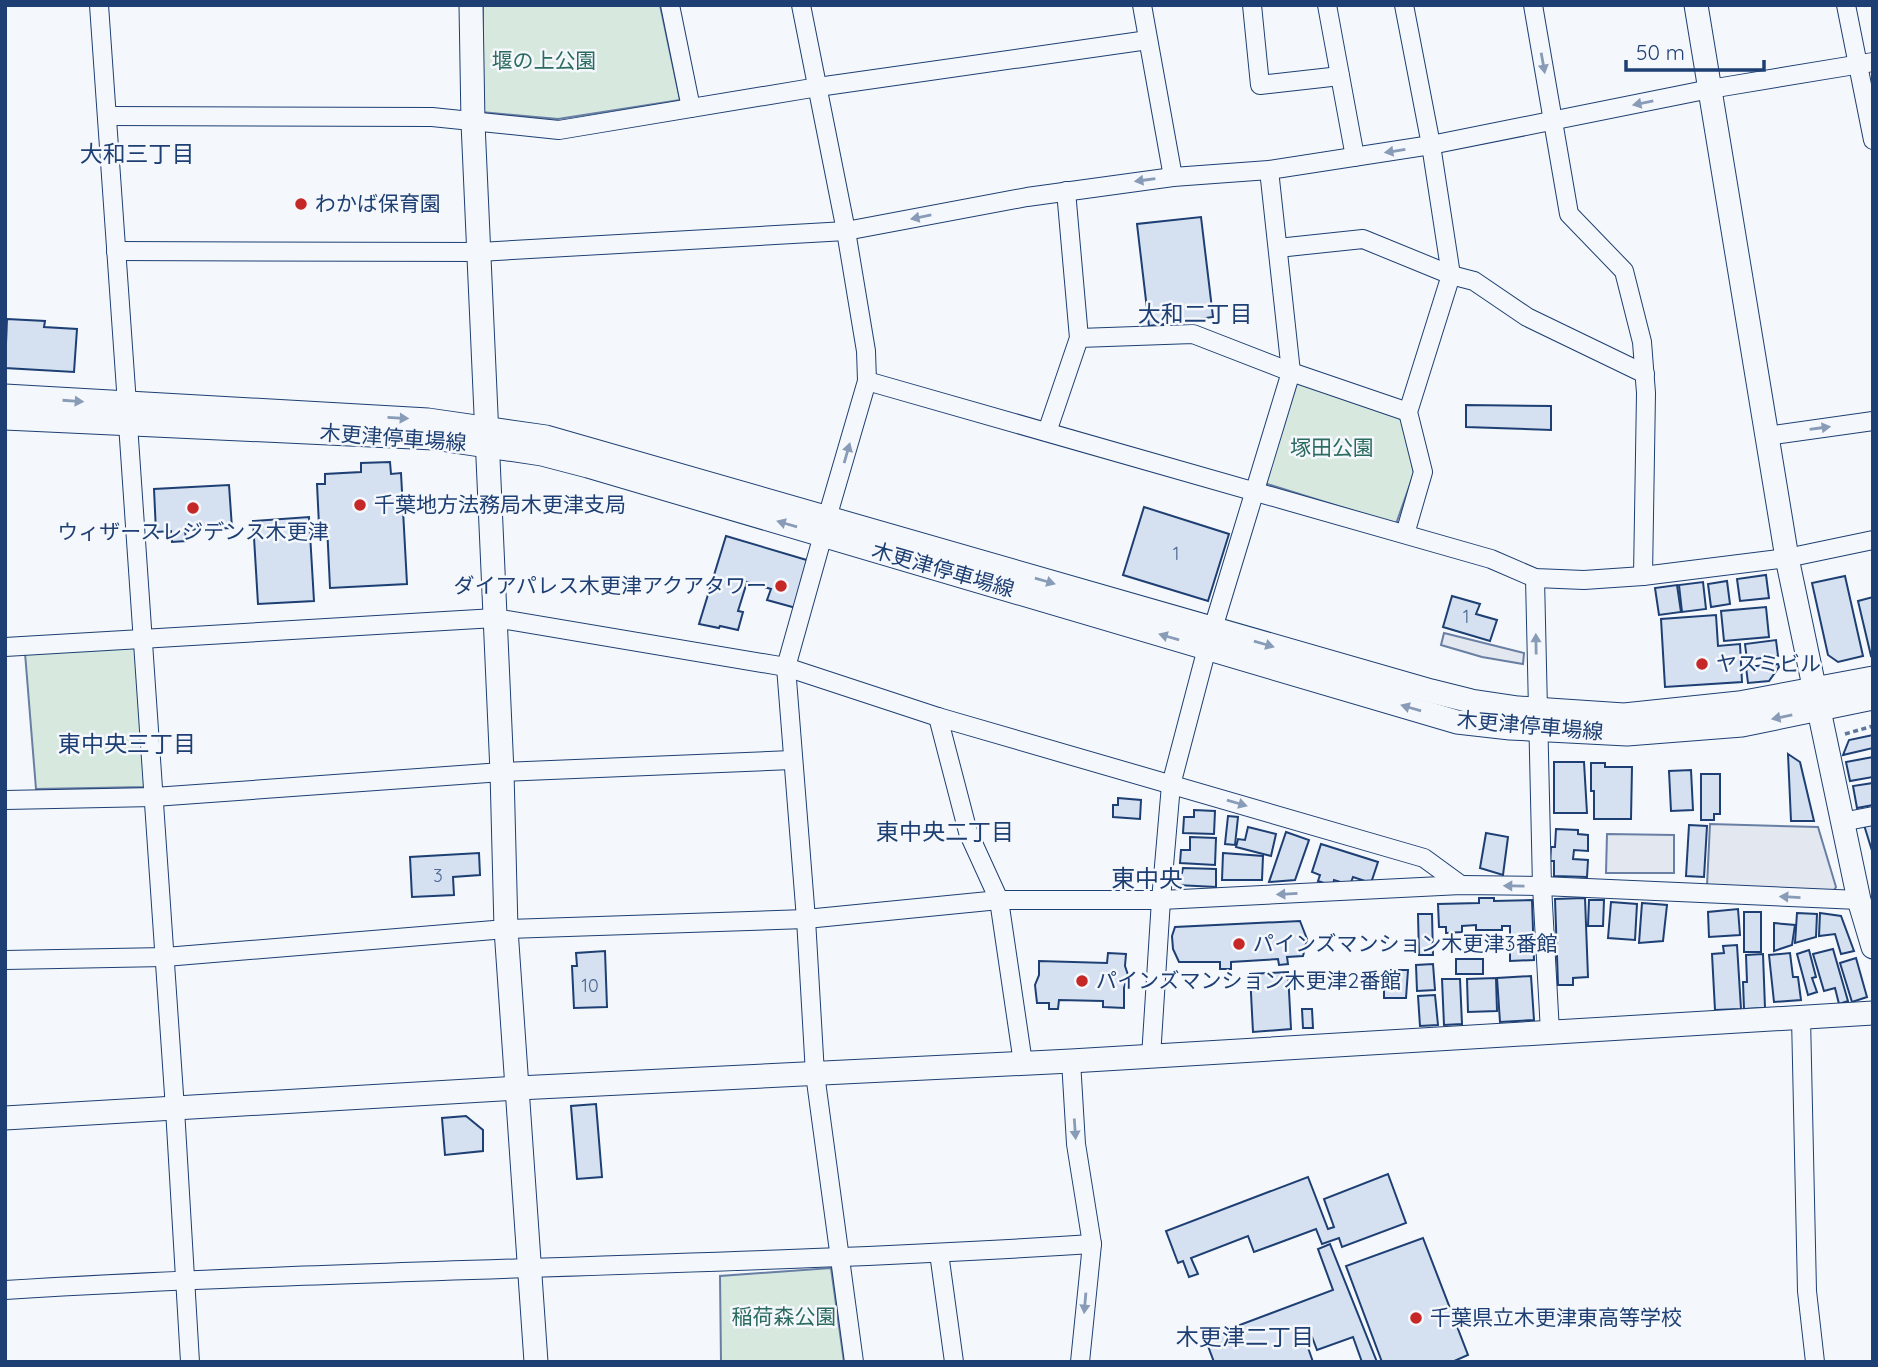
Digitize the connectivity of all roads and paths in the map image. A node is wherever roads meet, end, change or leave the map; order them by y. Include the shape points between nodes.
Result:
1 (99, 5) edge
2 (471, 5) edge
3 (670, 5) edge
4 (801, 5) edge
5 (1142, 5) edge
6 (1252, 5) edge
7 (1326, 5) edge
8 (1404, 5) edge
9 (1533, 5) edge
10 (1696, 5) edge
11 (1846, 5) edge
12 (1148, 40) junction
13 (1865, 63) edge
14 (1340, 76) junction
15 (818, 87) junction
16 (1710, 89) junction
17 (691, 108) junction
18 (107, 116) junction
19 (1553, 121) junction
20 (473, 123) junction
21 (1873, 141) edge
22 (1431, 145) junction
23 (1355, 157) junction
24 (1269, 170) junction
25 (1173, 177) junction
26 (1066, 191) junction
27 (846, 230) junction
28 (1278, 248) junction
29 (116, 251) junction
30 (480, 252) junction
31 (1451, 275) junction
32 (1079, 338) junction
33 (1292, 372) junction
34 (1645, 374) junction
35 (867, 381) junction
36 (5, 396) edge
37 (1408, 412) junction
38 (127, 414) junction
39 (5, 418) edge
40 (1873, 421) edge
41 (1047, 432) junction
42 (1767, 436) junction
43 (486, 437) junction
44 (1254, 491) junction
45 (825, 526) junction
46 (1405, 534) junction
47 (1873, 540) edge
48 (1787, 558) junction
49 (1643, 576) junction
50 (1535, 578) junction
51 (495, 618) junction
52 (143, 639) junction
53 (1210, 639) junction
54 (5, 648) edge
55 (786, 667) junction
56 (1873, 678) edge
57 (1873, 698) edge
58 (1817, 700) junction
59 (938, 717) junction
60 (1538, 719) junction
61 (1873, 726) edge
62 (1839, 738) dead end
63 (792, 760) junction
64 (502, 772) junction
65 (1171, 785) junction
66 (154, 797) junction
67 (5, 800) edge
68 (1873, 816) edge
69 (1842, 821) junction
70 (1461, 885) junction
71 (1542, 886) junction
72 (999, 900) junction
73 (1161, 900) junction
74 (1865, 908) edge
75 (806, 919) junction
76 (506, 929) junction
77 (1873, 947) edge
78 (165, 957) junction
79 (5, 960) edge
80 (1873, 1013) edge
81 (1801, 1017) junction
82 (1550, 1031) junction
83 (1151, 1056) junction
84 (1071, 1061) junction
85 (1023, 1063) junction
86 (815, 1074) junction
87 (518, 1088) junction
88 (175, 1109) junction
89 (5, 1118) edge
90 (1093, 1244) junction
91 (939, 1253) junction
92 (839, 1256) junction
93 (529, 1267) junction
94 (184, 1279) junction
95 (5, 1290) edge
96 (190, 1362) edge
97 (536, 1362) edge
98 (854, 1362) edge
99 (954, 1362) edge
100 (1080, 1362) edge
101 (1815, 1362) edge

1 - 18 street
2 - 20 street
3 - 17 street
4 - 15 street
5 - 12 street
6 - 14 street via 1260,85
7 - 14 street
8 - 22 street
9 -> 19 street
10 - 16 street
11 - 13 street
12 - 15 street
12 - 25 street
13 - 16 street
13 - 21 street
14 - 23 street
15 - 17 street
15 - 27 street
16 -> 19 street
16 - 42 street
17 - 20 street via 559,130
18 - 20 street via 432,117
18 - 29 street
19 - 22 street
19 - 34 street via 1569,215 1624,271
20 - 30 street
22 -> 23 street
22 - 31 street
23 - 24 street
24 - 25 street
24 - 28 street
25 -> 26 street
26 -> 27 street
26 - 32 street
27 - 30 street
27 - 35 street
28 - 31 street via 1363,239
28 - 33 street
29 - 30 street
29 - 38 street
30 - 43 street
31 - 34 street via 1474,281 1527,317
31 - 37 street
32 - 33 street via 1194,334
32 - 41 street
33 - 37 street
33 - 44 street
34 - 49 street
35 - 41 street
45 -> 35 street
36 -> 38 street, 木更津停車場線
37 - 46 street via 1423,472
38 - 39 street, 木更津停車場線
38 - 43 street, 木更津停車場線 via 428,420
38 - 52 street
42 -> 40 street
41 - 44 street
42 - 48 street
43 - 45 street, 木更津停車場線 via 546,437
43 - 51 street
44 - 46 street
44 - 53 street
45 - 53 street, 木更津停車場線
45 - 55 street
46 - 50 street via 1491,559
47 - 48 street
48 - 49 street
48 - 58 street
49 - 50 street
60 -> 50 street
51 - 52 street
51 - 55 street
51 - 64 street
52 - 54 street
52 - 66 street
53 - 60 street, 木更津停車場線
53 - 65 street
55 - 59 street
55 - 63 street
56 - 58 street, 木更津停車場線
57 - 58 street, 木更津停車場線
58 - 60 street, 木更津停車場線
58 - 69 street
59 - 65 street
59 - 72 street via 968,832
60 - 71 street
61 - 62 path
63 - 64 street
63 - 75 street
64 - 66 street
64 - 76 street
65 -> 70 street via 1424,858
65 - 73 street
66 - 67 street
66 - 78 street
68 - 69 street
69 - 74 street
71 -> 70 street
70 -> 73 street
74 -> 71 street
71 - 82 street
72 - 73 street
72 - 75 street
72 - 85 street
73 - 83 street
74 - 77 street
75 - 76 street
75 - 86 street
76 - 78 street
76 - 87 street
78 - 79 street
78 - 88 street
80 - 81 street
81 - 82 street
81 - 101 street via 1807,1291
82 - 83 street
83 - 84 street
84 - 85 street
84 -> 90 street via 1076,1144
85 - 86 street
86 - 87 street
86 - 92 street
87 - 88 street
87 - 93 street
88 - 89 street
88 - 94 street
90 - 91 street
90 -> 100 street
91 - 92 street
91 - 99 street
92 - 93 street
92 - 98 street
93 - 94 street
93 - 97 street
94 - 95 street
94 - 96 street

